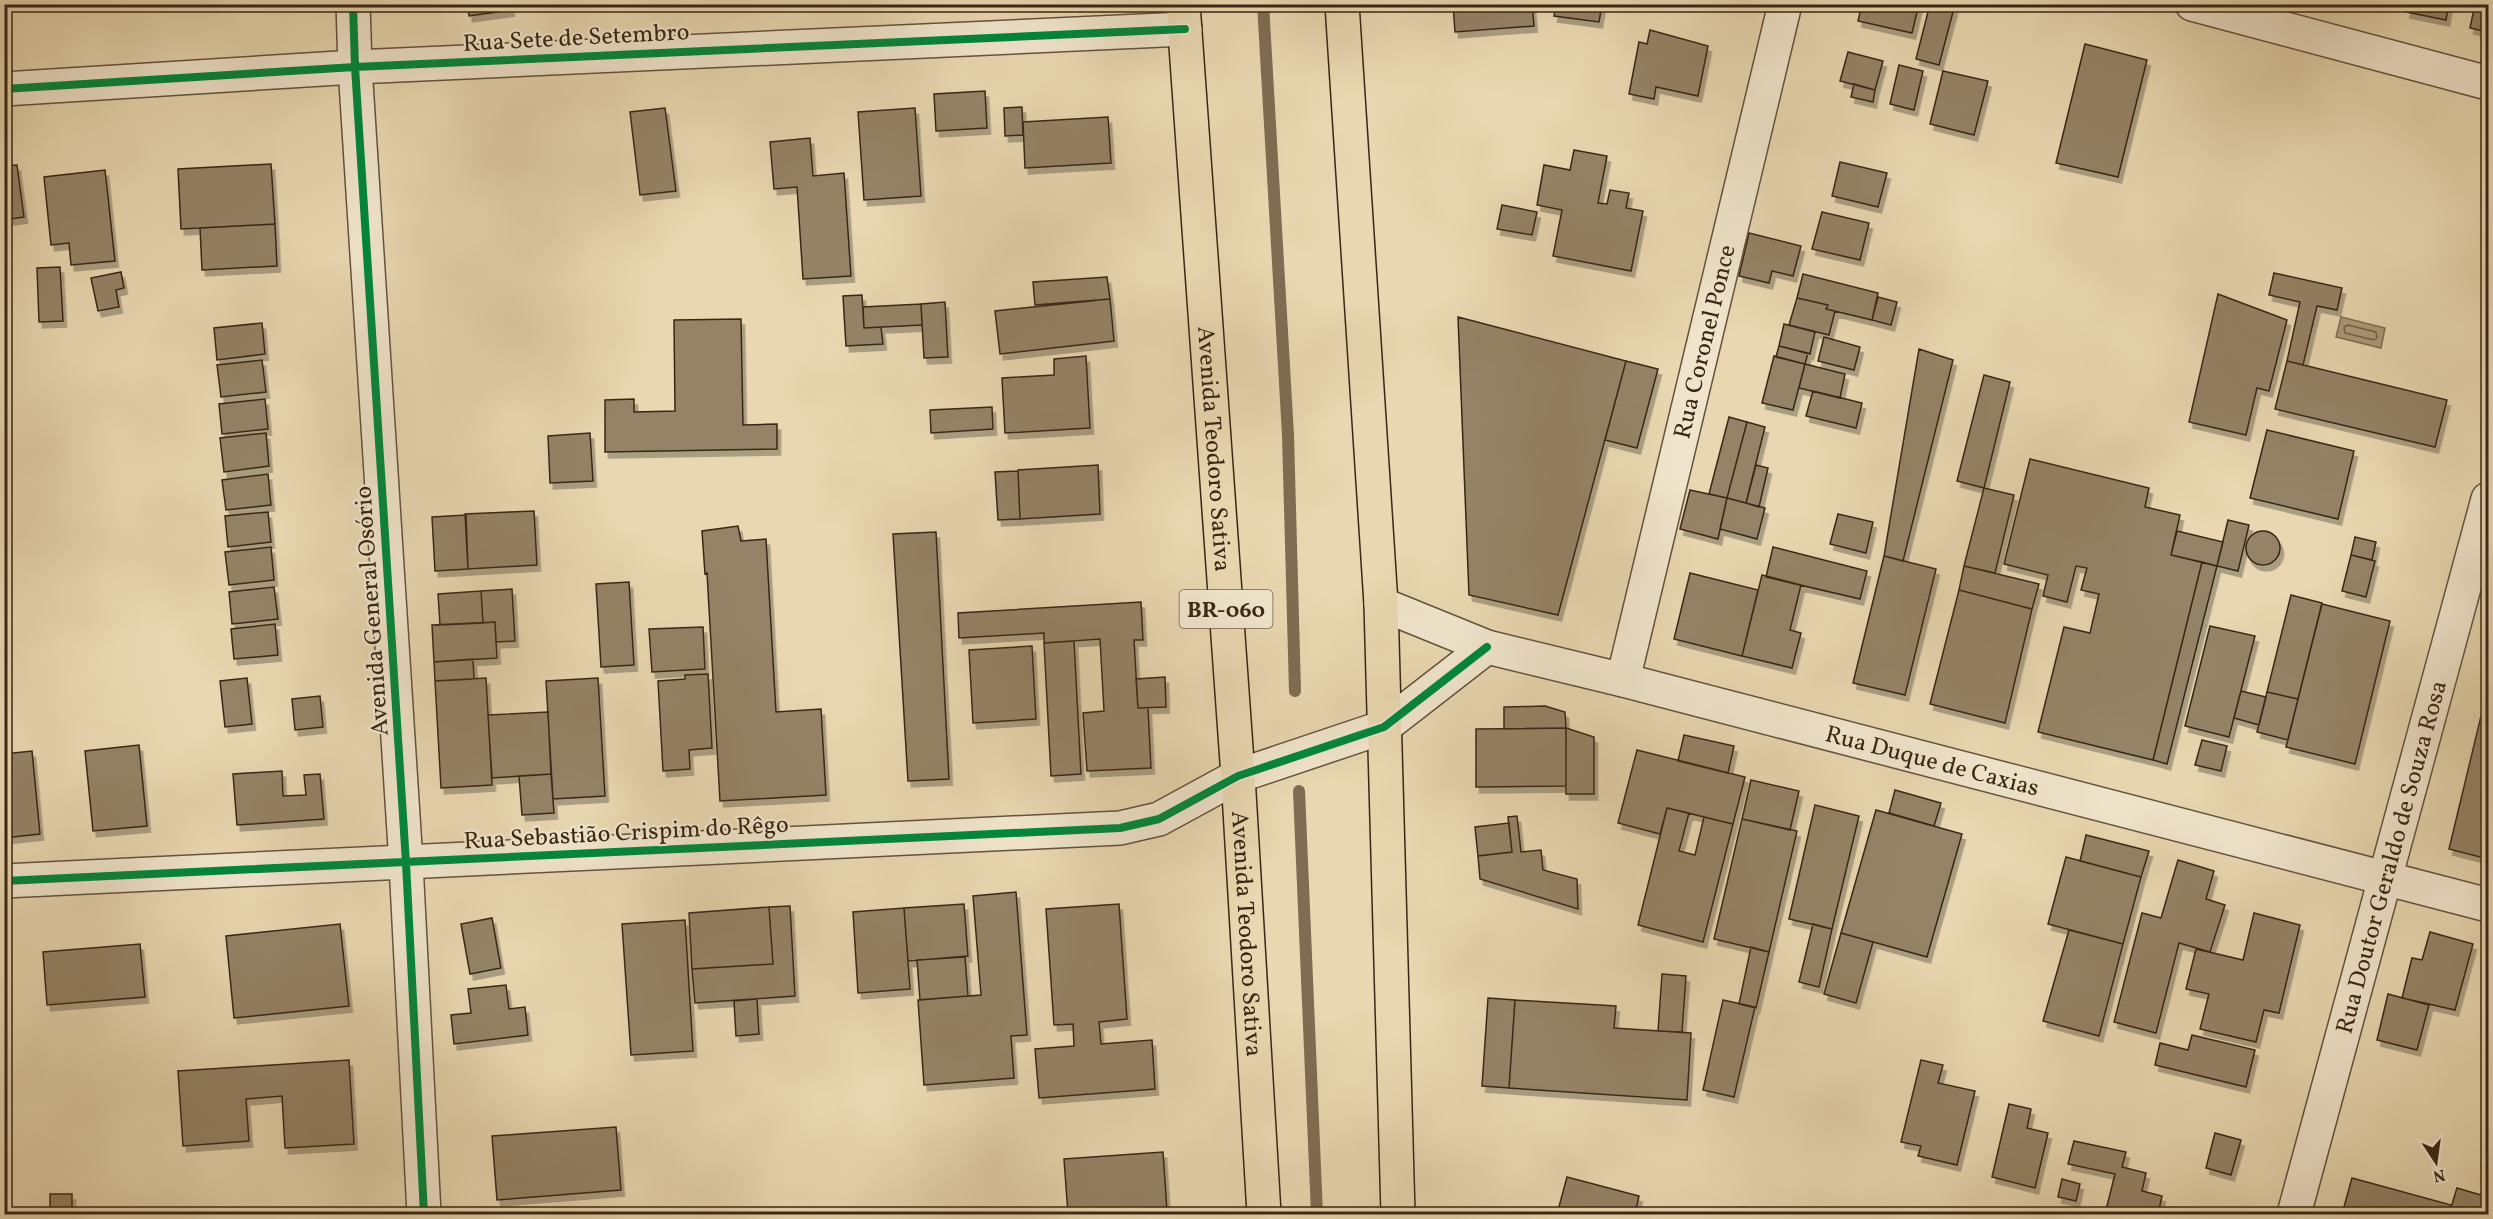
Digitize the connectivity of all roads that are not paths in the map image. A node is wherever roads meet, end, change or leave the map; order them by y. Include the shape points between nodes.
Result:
1 (353, 4) edge
2 (1342, 4) edge
3 (1785, 4) edge
4 (2192, 4) edge
5 (1184, 17) edge
6 (355, 67) junction
7 (2488, 82) edge
8 (4, 89) edge
9 (2488, 499) edge
10 (1381, 604) junction
11 (1487, 647) junction
12 (1623, 680) junction
13 (1384, 727) junction
14 (1238, 777) junction
15 (406, 863) junction
16 (2385, 878) junction
17 (4, 881) edge
18 (2488, 905) edge
19 (424, 1215) edge
20 (1264, 1215) edge
21 (1398, 1215) edge
22 (2294, 1215) edge

1 - 6 street, Avenida General Osório
2 - 10 main road
3 - 12 street, Rua Coronel Ponce
4 - 7 street
5 - 6 street, Rua Sete de Setembro
5 - 14 main road, Avenida Teodoro Sativa / BR-060
6 - 8 street, Rua Sete de Setembro
6 - 15 street, Avenida General Osório
9 - 16 street, Rua Doutor Geraldo de Souza Rosa
10 - 11 street, Rua Duque de Caxias
10 - 13 main road
11 - 12 street, Rua Duque de Caxias
11 - 13 street, Rua Sebastião Crispim do Rêgo
12 - 16 street, Rua Duque de Caxias
13 - 14 street, Rua Sebastião Crispim do Rêgo
13 - 21 main road
14 - 15 street, Rua Sebastião Crispim do Rêgo via 1159,819 1120,828
14 - 20 main road, Avenida Teodoro Sativa / BR-060
15 - 17 street, Rua Sebastião Crispim do Rêgo
15 - 19 street, Avenida General Osório
16 - 18 street, Rua Duque de Caxias
16 - 22 street, Rua Doutor Geraldo de Souza Rosa

